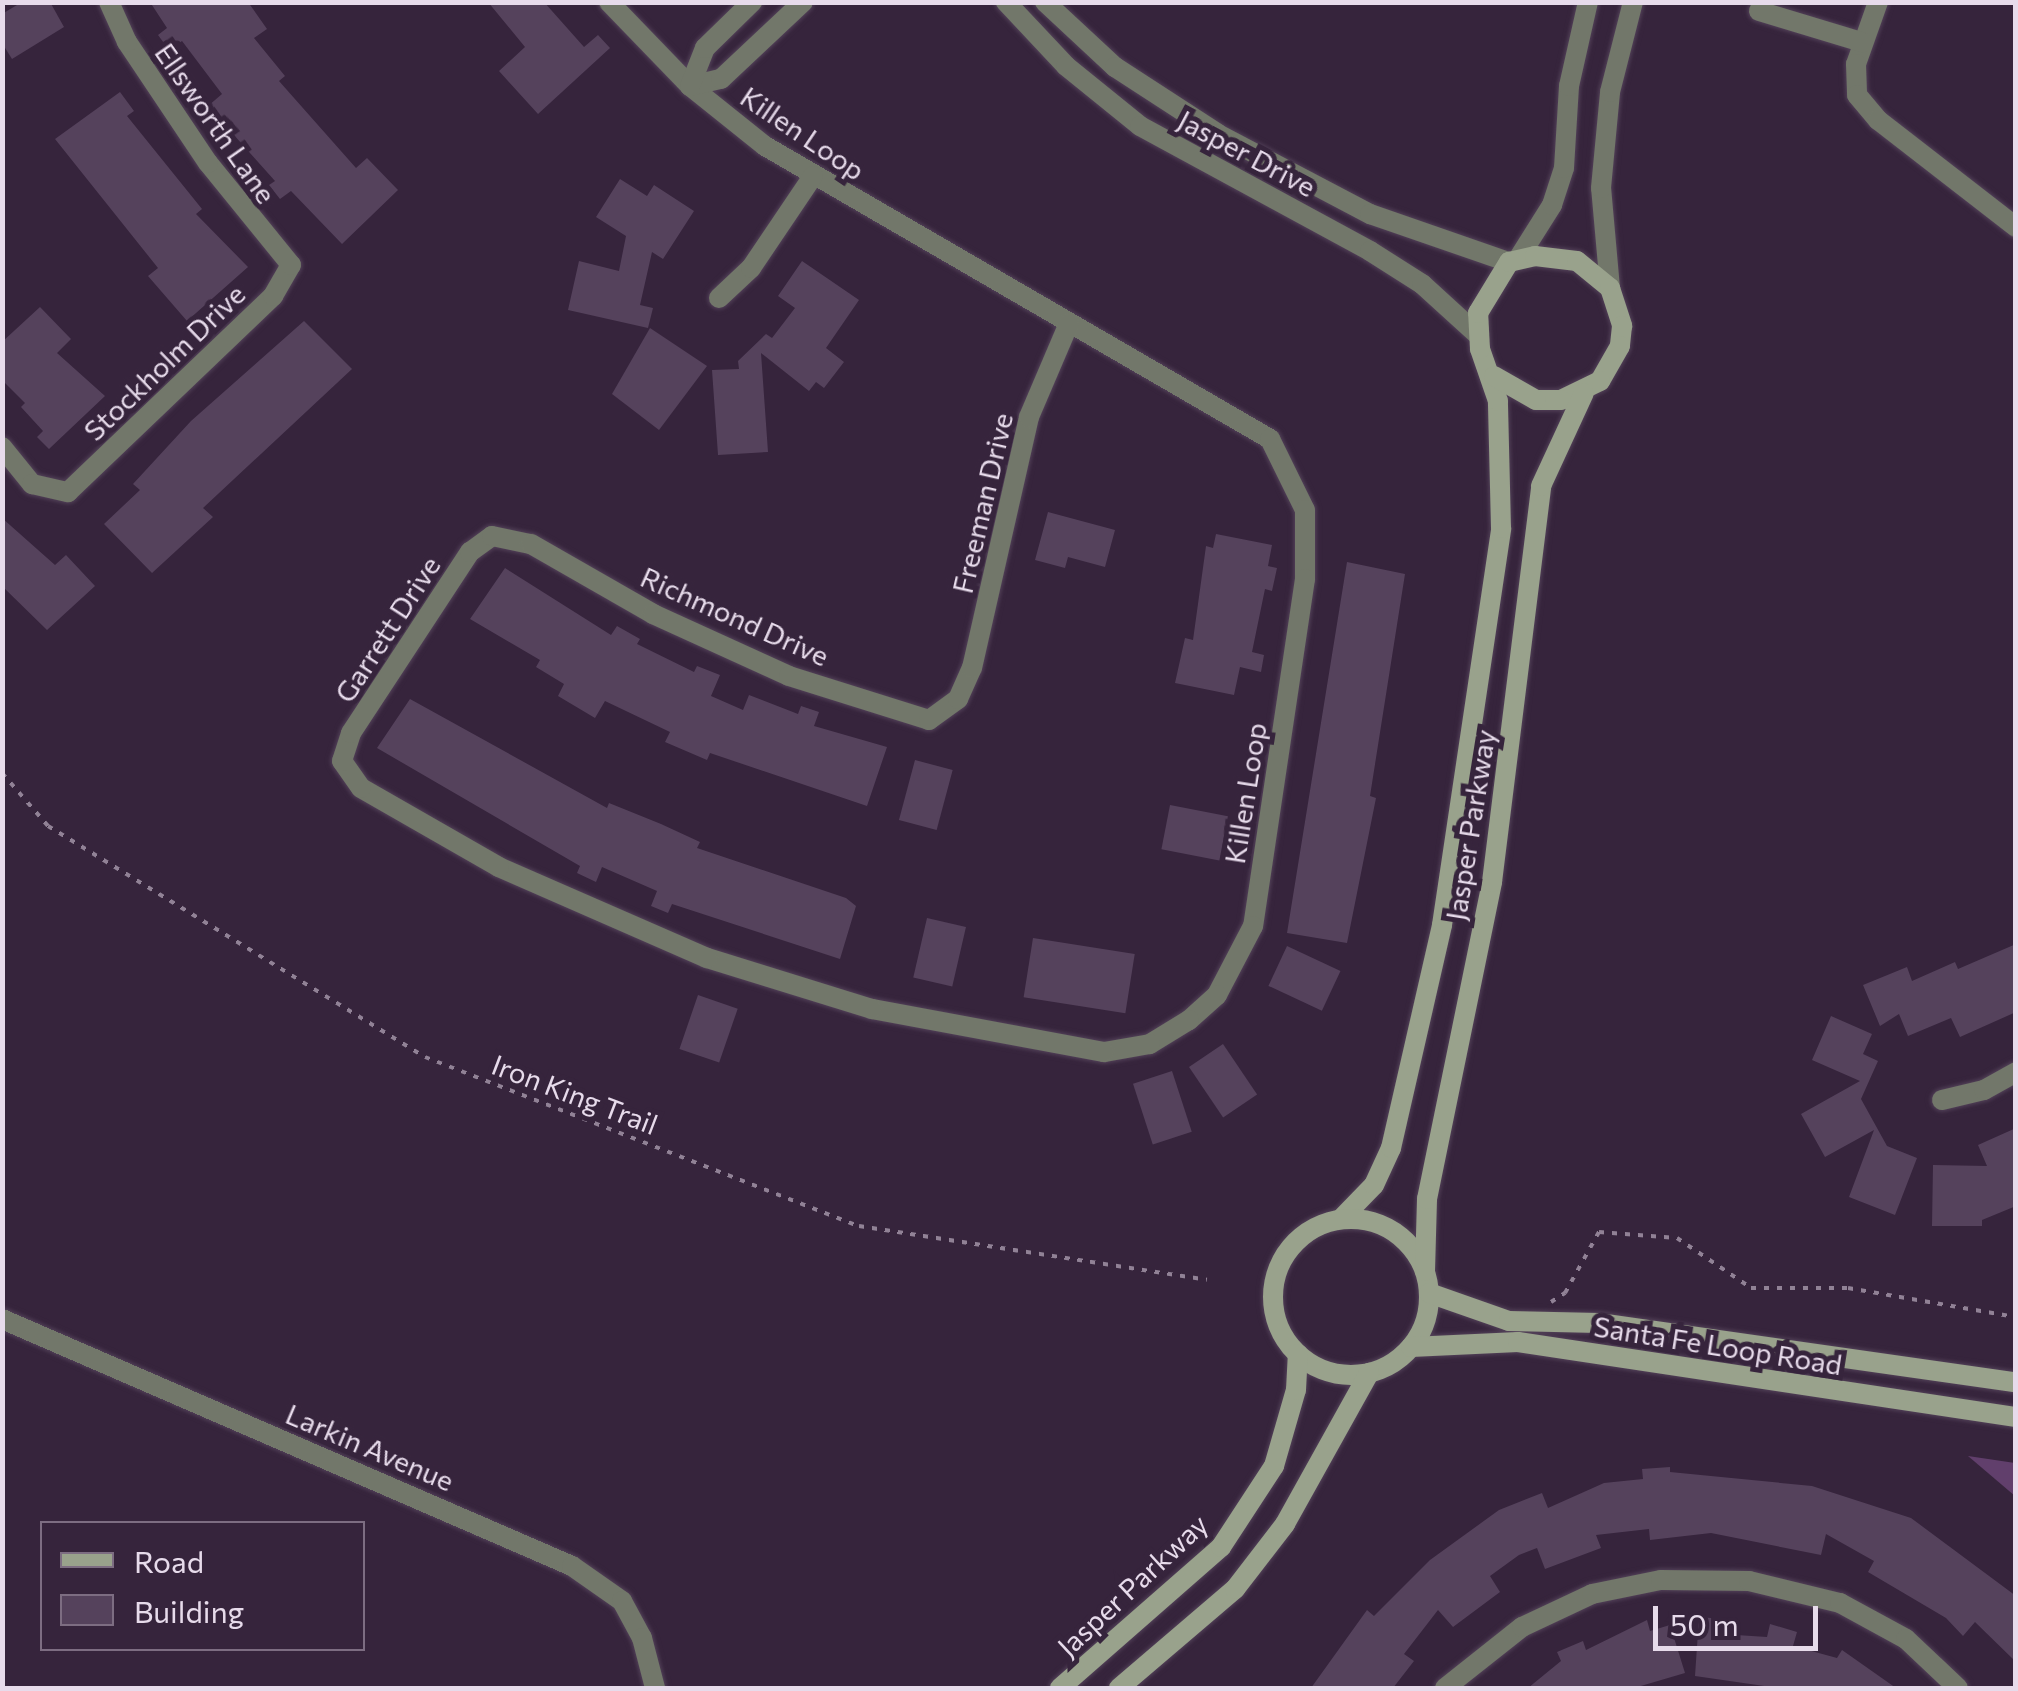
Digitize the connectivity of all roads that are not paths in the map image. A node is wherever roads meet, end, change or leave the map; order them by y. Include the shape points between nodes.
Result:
1 (109, 2) edge
2 (609, 2) edge
3 (752, 2) edge
4 (803, 2) edge
5 (1006, 2) edge
6 (1045, 2) edge
7 (1588, 2) edge
8 (1633, 2) edge
9 (1878, 2) edge
10 (1759, 11) dead end
11 (1862, 42) junction
12 (690, 86) junction
13 (813, 176) junction
14 (2016, 227) edge
15 (1514, 261) junction
16 (291, 265) joint
17 (1610, 288) junction
18 (719, 298) dead end
19 (1069, 323) junction
20 (1477, 334) junction
21 (1494, 376) junction
22 (1584, 393) junction
23 (2, 447) edge
24 (492, 536) joint
25 (958, 699) joint
26 (342, 762) joint
27 (2016, 1072) edge
28 (1942, 1100) dead end
29 (1342, 1219) junction
30 (1424, 1271) junction
31 (1429, 1294) junction
32 (2, 1319) edge
33 (1411, 1347) junction
34 (1298, 1354) junction
35 (1369, 1373) junction
36 (2016, 1382) edge
37 (2016, 1417) edge
38 (655, 1688) edge
39 (1060, 1688) edge
40 (1118, 1688) edge
41 (1445, 1688) edge
42 (1958, 1688) edge

1 - 16 street, Ellsworth Lane via 127,42 208,163
2 - 12 street, Killen Loop
3 - 12 street via 705,48
4 - 12 street via 721,79
5 - 20 street, Jasper Drive via 1066,66 1140,126 1370,250 1422,284
6 - 15 street, Jasper Drive via 1115,67 1218,134 1370,214
7 - 15 street via 1569,86 1564,168 1552,205
8 - 17 street via 1610,92 1602,188
9 - 11 street
10 - 11 street
11 - 14 street via 1854,83 1864,106
12 - 13 street, Killen Loop
13 - 18 street via 752,268
13 - 19 street, Killen Loop
15 - 17 main road via 1577,262
15 - 20 main road via 1485,292
16 - 23 street, Stockholm Drive via 273,296 68,492 32,484
17 - 22 main road via 1620,316 1620,346 1612,365
19 - 25 street, Freeman Drive via 1029,417 972,668
19 - 26 street, Killen Loop via 1270,438 1306,510 1305,579 1253,926 1218,995 1150,1044 1104,1052 934,1023 707,958 499,867 361,788
20 - 21 main road
21 - 22 main road via 1536,400
21 - 29 main road, Jasper Parkway via 1504,468 1502,528 1442,925 1392,1148 1374,1185
22 - 30 main road, Jasper Parkway via 1541,486 1492,882 1427,1198
24 - 25 street, Richmond Drive via 532,544 653,614 789,676 929,720
24 - 26 street, Garrett Drive via 470,552 351,733
27 - 28 street via 1984,1090
29 - 30 main road via 1392,1230
29 - 34 main road via 1306,1234 1281,1262 1274,1311
30 - 31 main road
31 - 33 main road
31 - 36 main road, Santa Fe Loop Road via 1509,1321 1599,1323
32 - 38 street, Larkin Avenue via 572,1566 622,1601 642,1638
33 - 35 main road
33 - 37 main road, Santa Fe Loop Road via 1518,1342
34 - 35 main road via 1344,1375
34 - 39 main road, Jasper Parkway via 1296,1390 1274,1466 1221,1547
35 - 40 main road via 1284,1524 1235,1589
41 - 42 street via 1522,1628 1592,1594 1661,1580 1749,1581 1840,1603 1906,1639

